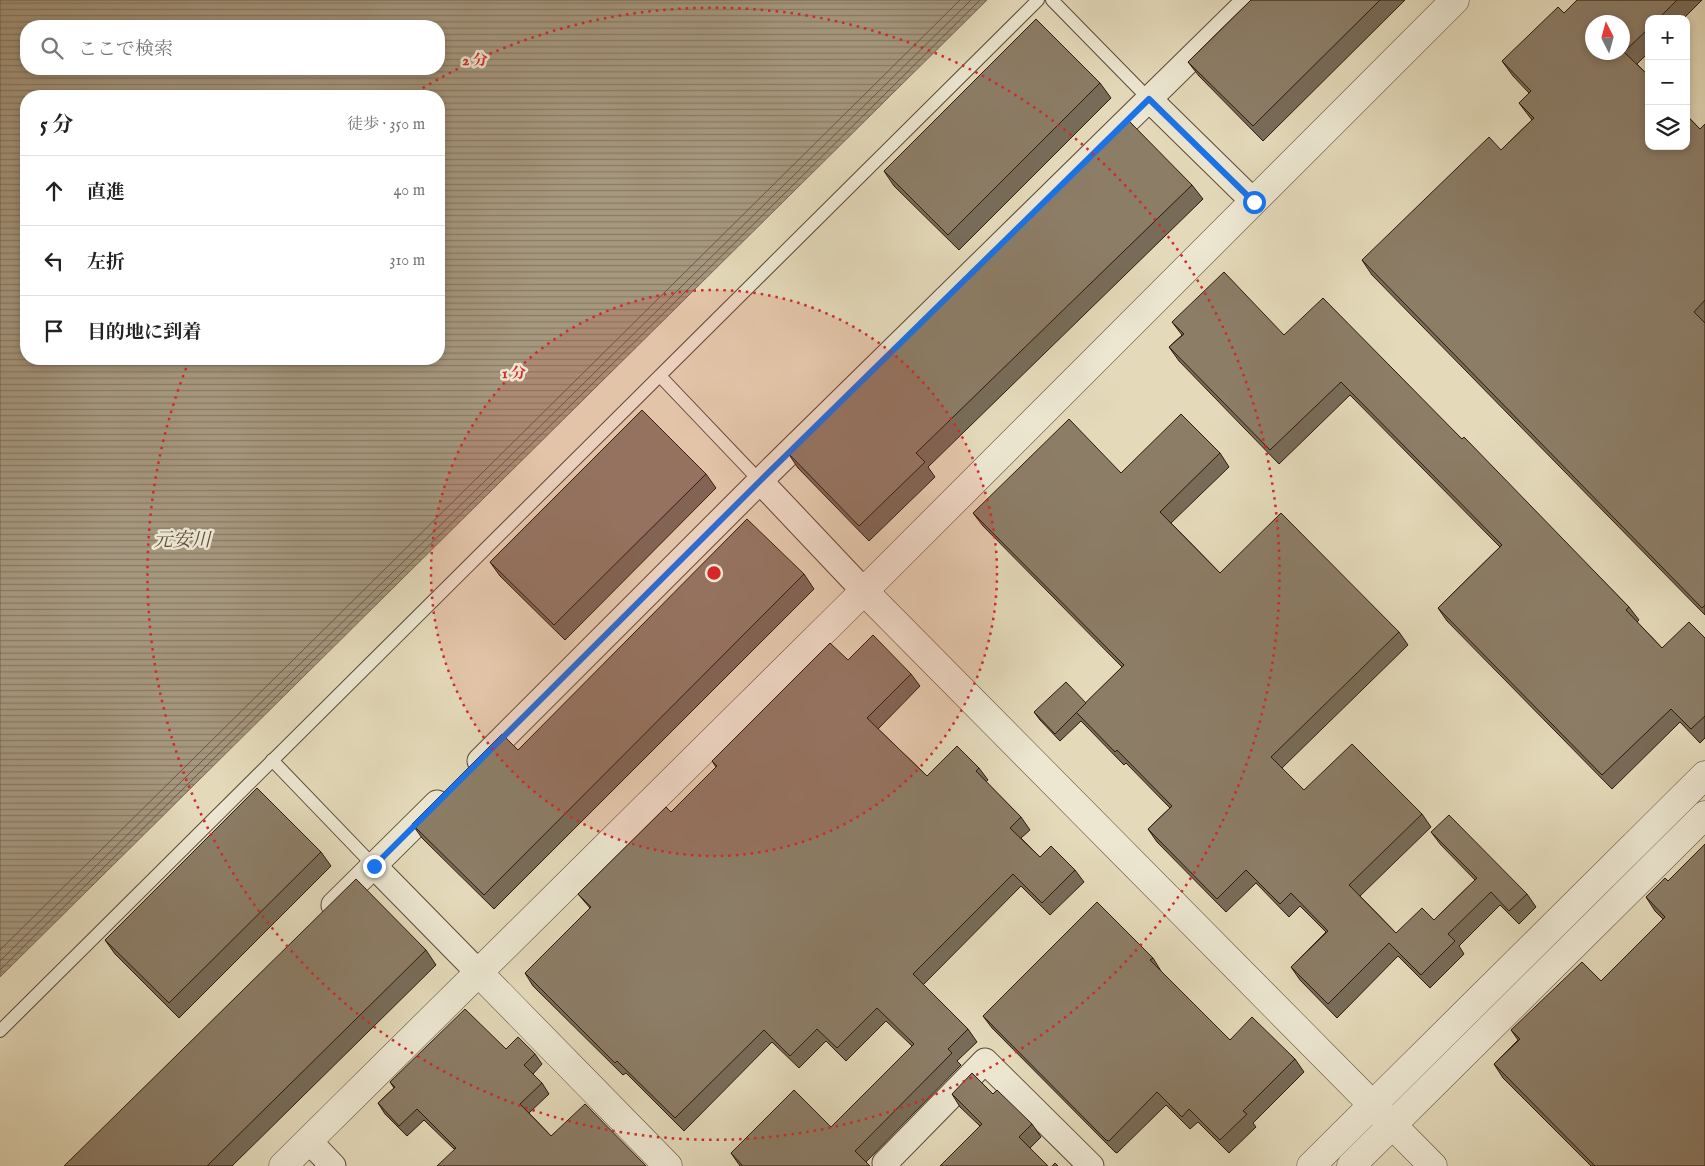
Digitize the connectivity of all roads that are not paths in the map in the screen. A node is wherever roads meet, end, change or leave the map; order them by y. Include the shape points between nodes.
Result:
1 (1038, 0) edge
2 (1052, 0) edge
3 (1250, 0) edge
4 (1455, 0) edge
5 (1149, 99) junction
6 (1254, 202) junction
7 (660, 376) junction
8 (760, 481) junction
9 (864, 591) junction
10 (272, 760) junction
11 (1705, 775) edge
12 (1705, 815) edge
13 (374, 866) junction
14 (318, 921) edge
15 (478, 972) junction
16 (0, 1031) edge
17 (1372, 1105) junction
18 (1392, 1125) junction
19 (309, 1141) junction
20 (283, 1166) edge
21 (333, 1166) edge
22 (668, 1166) edge
23 (888, 1166) edge
24 (1091, 1166) edge
25 (1311, 1166) edge
26 (1351, 1166) edge
27 (1433, 1166) edge

1 - 7 lane
2 - 5 lane
3 - 5 street
4 - 6 street
5 - 6 street
5 - 8 street
6 - 9 street
7 - 8 lane
7 - 10 lane
8 - 9 street
8 - 13 street
9 - 15 street
9 - 17 street
10 - 13 lane
10 - 16 lane
11 - 17 street
12 - 18 street
13 - 14 street
13 - 15 street
15 - 19 street
15 - 22 street
17 - 18 street
17 - 25 street
18 - 26 street
18 - 27 street
19 - 20 street
19 - 21 street
23 - 24 street via 885,1163 986,1061

